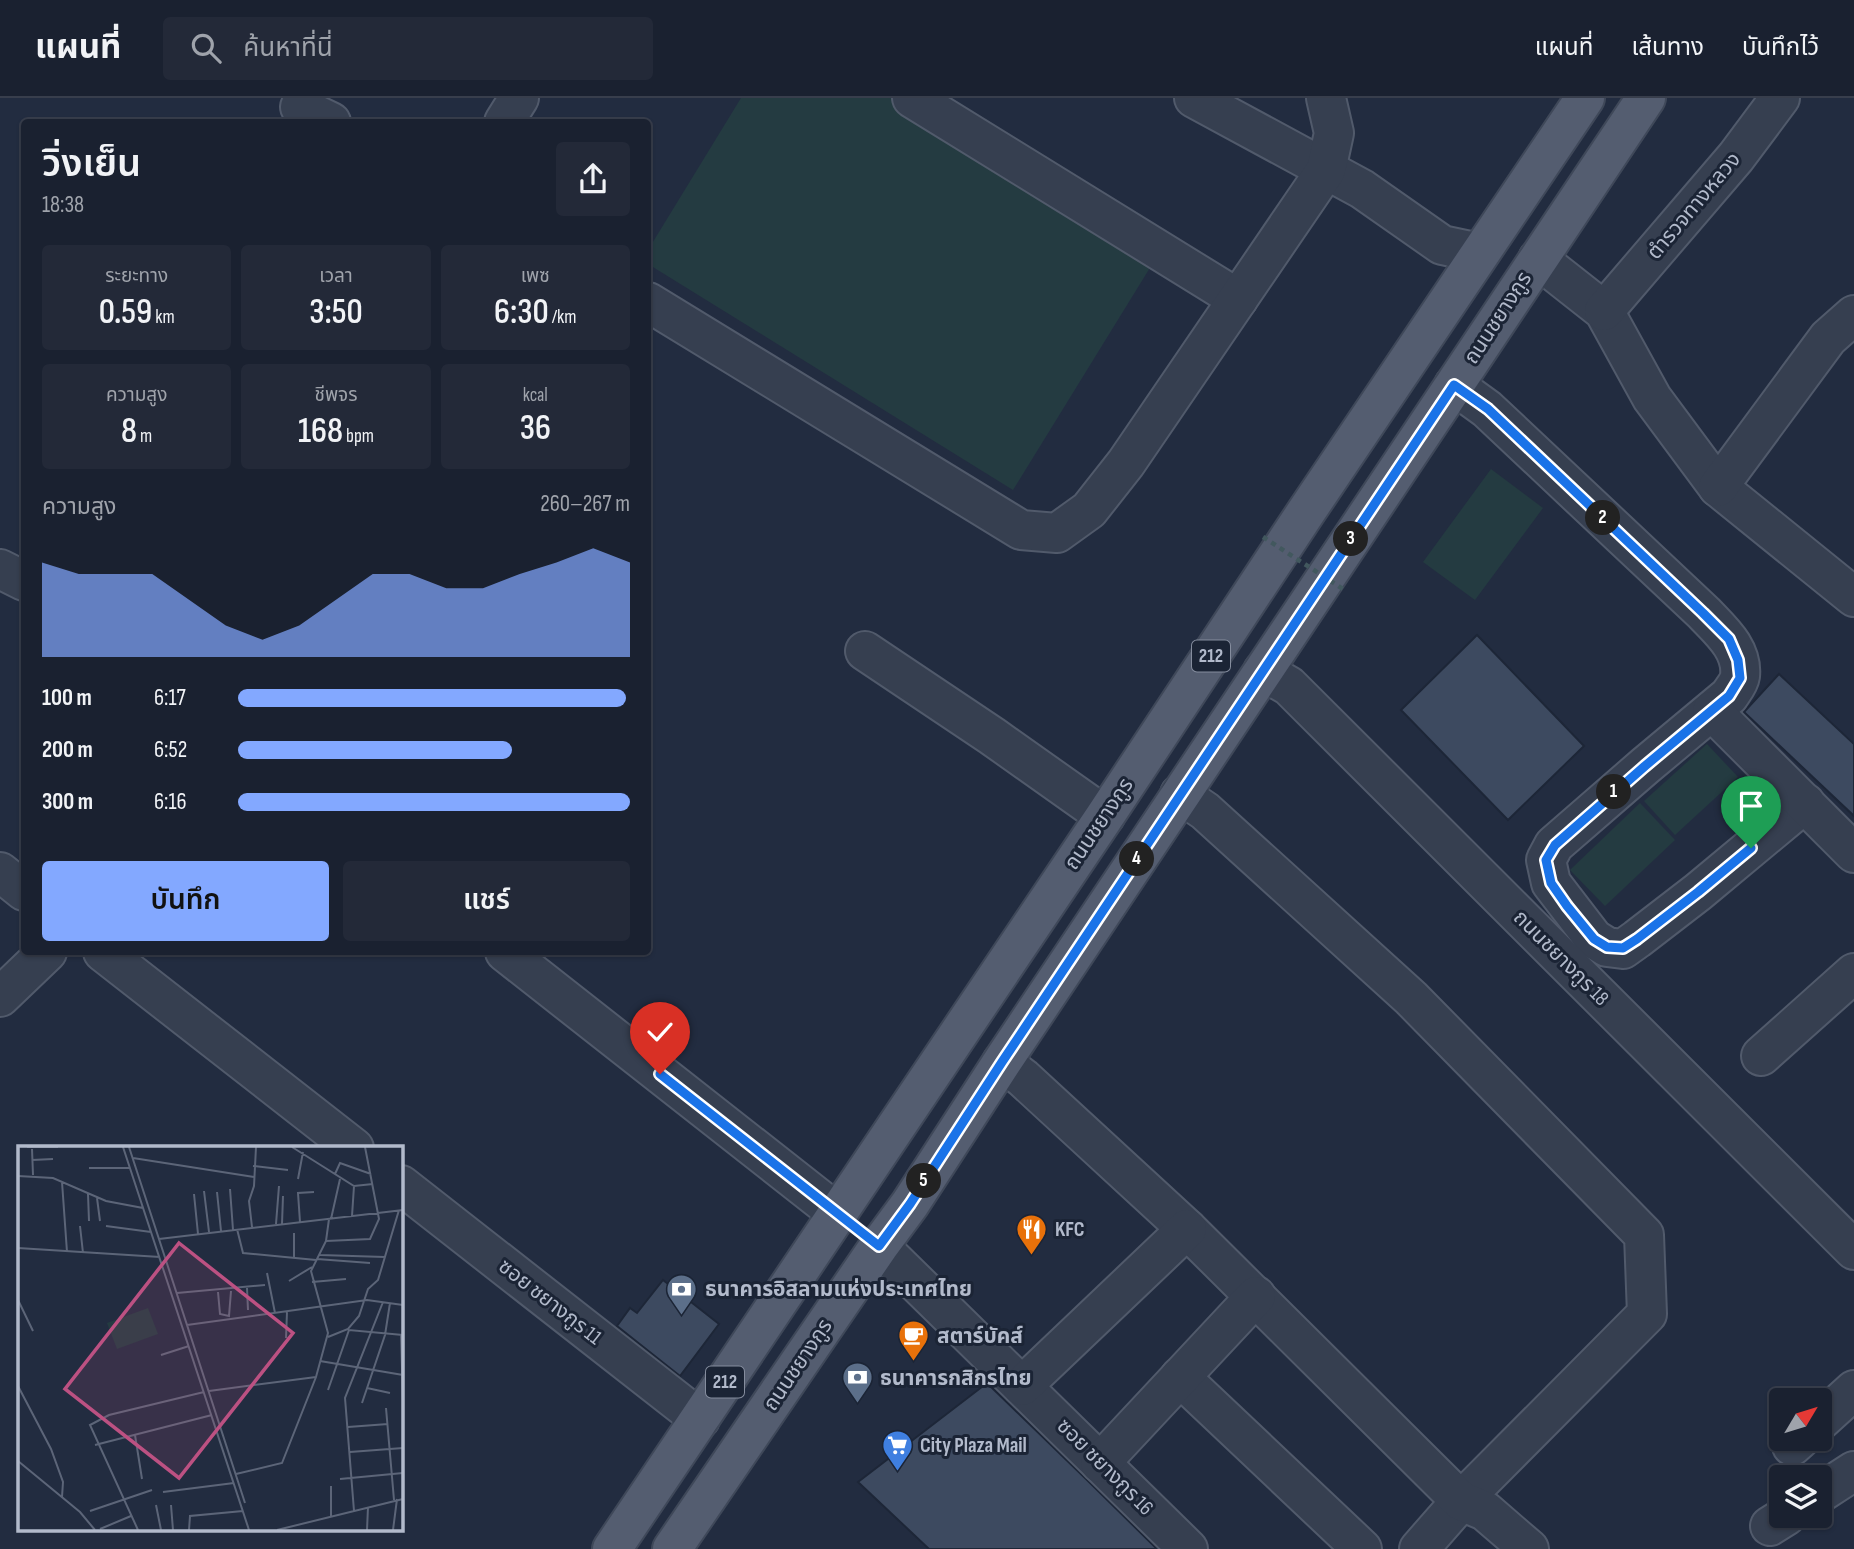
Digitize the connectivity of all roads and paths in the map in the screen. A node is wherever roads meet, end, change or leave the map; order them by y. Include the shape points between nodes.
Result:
1 (519, 98) edge
2 (912, 98) edge
3 (1194, 98) edge
4 (1326, 98) edge
5 (1585, 98) edge
6 (1646, 98) edge
7 (1780, 98) edge
8 (506, 119) edge
9 (1326, 170) junction
10 (1480, 253) junction
11 (1530, 270) junction
12 (1238, 299) junction
13 (651, 304) edge
14 (1604, 312) junction
15 (1845, 337) edge
16 (1454, 385) junction
17 (1718, 487) junction
18 (1263, 537) dead end
19 (0, 569) edge
20 (21, 580) edge
21 (1343, 589) dead end
22 (1854, 597) edge
23 (865, 651) dead end
24 (1263, 671) junction
25 (1712, 711) junction
26 (1180, 794) junction
27 (1805, 803) junction
28 (1105, 816) junction
29 (1854, 853) edge
30 (0, 873) edge
31 (21, 889) edge
32 (44, 955) edge
33 (107, 955) edge
34 (509, 955) edge
35 (1854, 973) edge
36 (0, 997) edge
37 (1761, 1056) dead end
38 (1002, 1062) junction
39 (351, 1146) edge
40 (402, 1186) edge
41 (837, 1213) junction
42 (1187, 1229) junction
43 (879, 1246) junction
44 (1854, 1250) edge
45 (1256, 1296) junction
46 (1180, 1377) junction
47 (1022, 1385) junction
48 (1854, 1390) edge
49 (1832, 1410) edge
50 (700, 1419) junction
51 (1100, 1463) junction
52 (1854, 1471) edge
53 (1832, 1485) edge
54 (1461, 1501) junction
55 (612, 1549) edge
56 (672, 1549) edge
57 (1188, 1549) edge
58 (1362, 1549) edge
59 (1419, 1549) edge
60 (1529, 1549) edge

1 - 8 street
2 - 12 street
3 - 9 street
4 - 9 street via 1334,134
5 - 10 main road, ถนนชยางกูร / 212
6 - 11 main road, ถนนชยางกูร / 212
7 - 14 street, ตำรวจทางหลวง via 1736,158
9 - 10 street via 1443,245
9 - 12 street
10 - 11 main road
10 - 28 main road, ถนนชยางกูร / 212
11 - 14 street
11 - 16 main road, ถนนชยางกูร / 212
12 - 13 street via 1111,482 1089,510 1057,533 1021,530
14 - 17 street via 1651,398
15 - 17 street
16 - 24 main road, ถนนชยางกูร / 212
16 - 25 street via 1488,409 1729,639 1740,678
17 - 22 street
18 - 21 path, bridge
19 - 20 street
23 - 28 street
24 - 26 main road, ถนนชยางกูร / 212
24 - 44 street, ถนนชยางกูร 18 via 1289,687
25 - 27 street
25 - 27 street via 1573,828 1546,860 1551,883 1594,939 1607,947 1623,948 1637,939
26 - 38 main road, ถนนชยางกูร / 212
26 - 54 street via 1205,811 1411,998 1644,1234 1647,1314
27 - 29 street
28 - 41 main road, ถนนชยางกูร / 212
30 - 31 street
32 - 36 street
33 - 39 street
34 - 41 street
35 - 37 street
38 - 42 street
38 - 43 main road, ถนนชยางกูร / 212
40 - 50 street, ซอย ชยางกูร 11
41 - 43 main road
41 - 50 main road, ถนนชยางกูร / 212
42 - 45 street
42 - 47 street
43 - 47 street, ซอย ชยางกูร 16
43 - 56 main road, ถนนชยางกูร / 212
45 - 46 street
45 - 54 street
46 - 51 street
46 - 58 street
47 - 51 street, ซอย ชยางกูร 16
48 - 49 street
50 - 55 main road, ถนนชยางกูร / 212
51 - 57 street, ซอย ชยางกูร 16
52 - 53 street
54 - 59 street
54 - 60 street via 1485,1511

